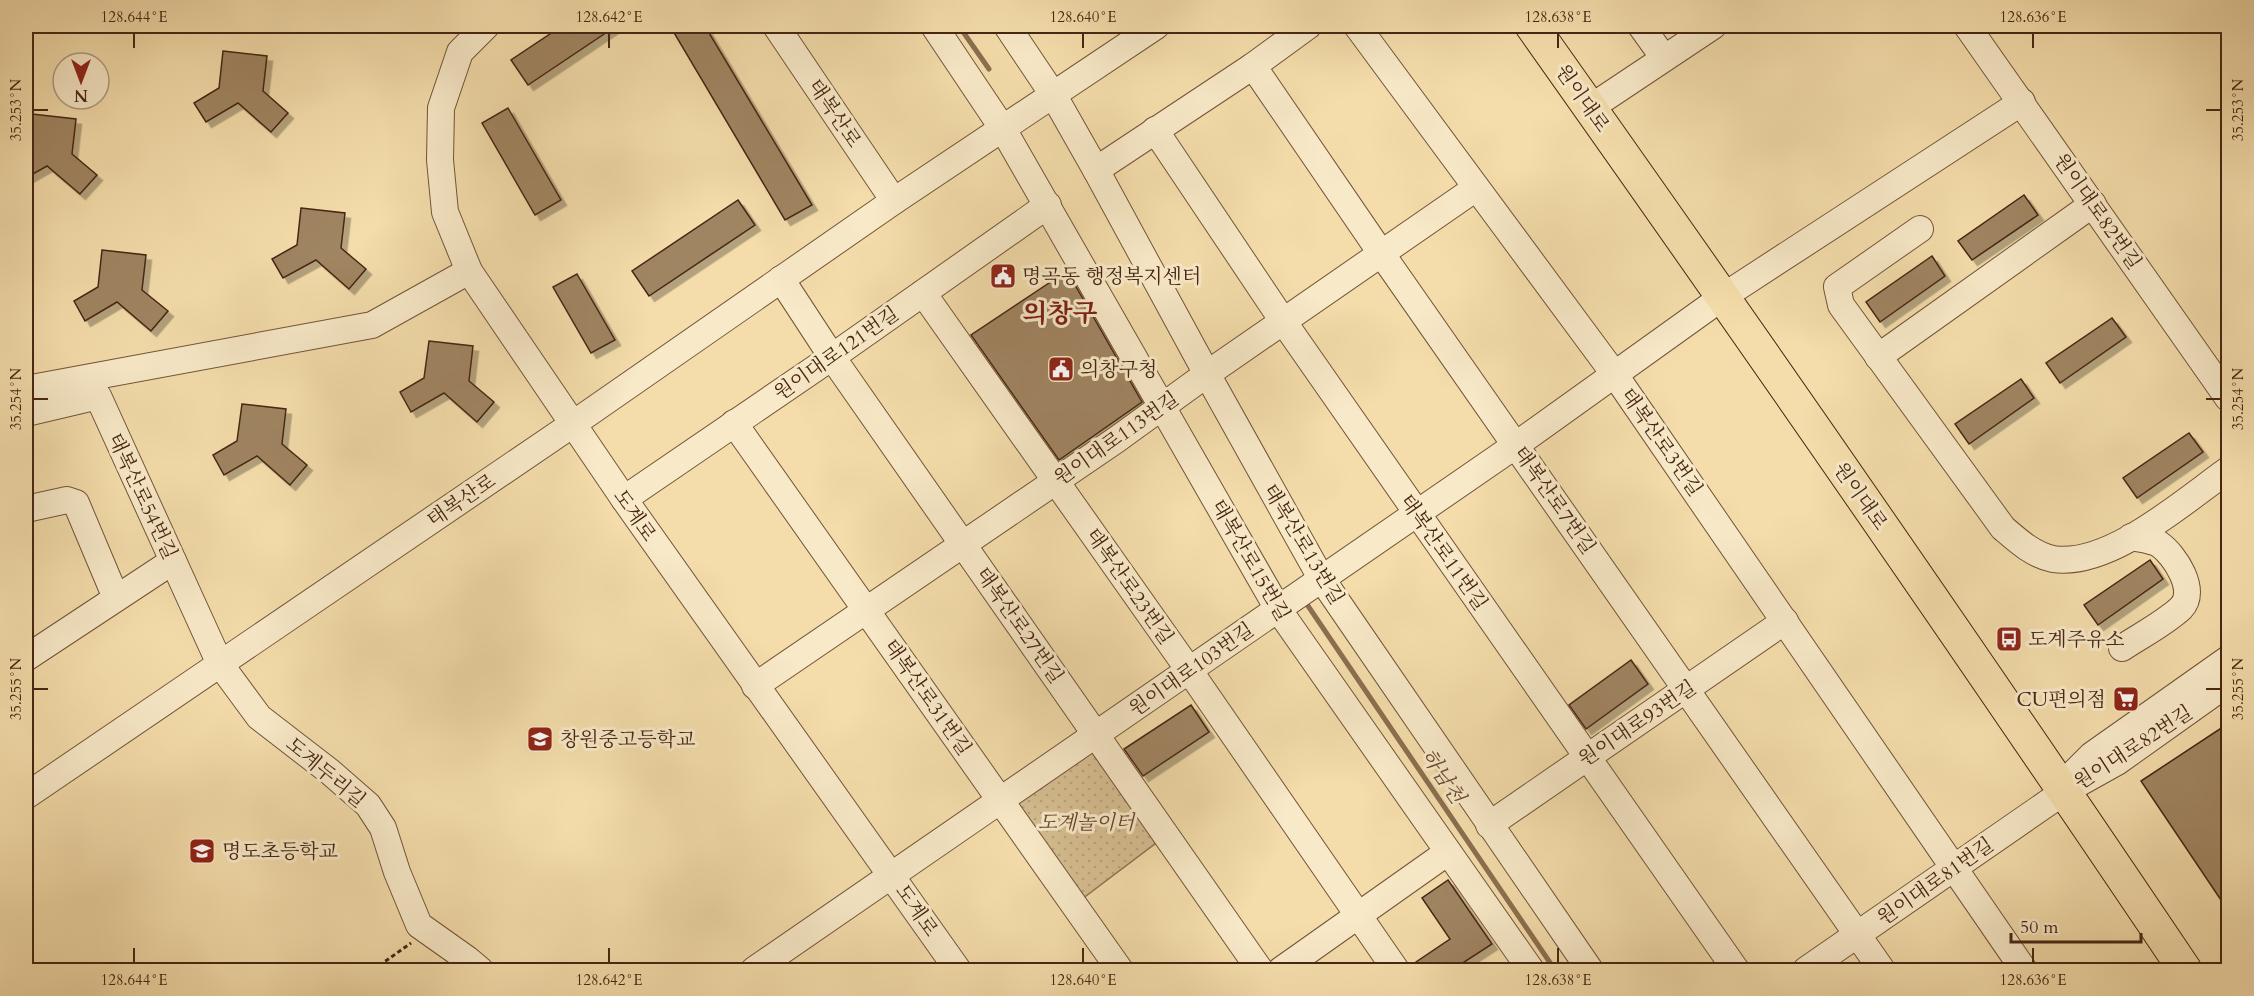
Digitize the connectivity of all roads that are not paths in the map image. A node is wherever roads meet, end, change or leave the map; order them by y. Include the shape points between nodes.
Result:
1 (486, 26) edge
2 (776, 26) edge
3 (934, 26) edge
4 (1007, 26) edge
5 (1156, 26) edge
6 (1308, 26) edge
7 (1357, 26) edge
8 (1532, 26) edge
9 (1641, 26) edge
10 (1713, 26) edge
11 (1967, 26) edge
12 (1664, 58) junction
13 (1253, 66) junction
14 (1050, 98) junction
15 (2022, 102) junction
16 (1590, 108) junction
17 (1006, 127) junction
18 (1155, 130) junction
19 (1096, 170) junction
20 (1476, 188) junction
21 (894, 201) junction
22 (2093, 204) junction
23 (1048, 205) junction
24 (1920, 229) dead end
25 (1381, 253) junction
26 (469, 271) junction
27 (781, 279) junction
28 (923, 293) junction
29 (1724, 296) junction
30 (1283, 321) junction
31 (832, 357) junction
32 (1878, 357) junction
33 (1207, 374) junction
34 (1615, 375) junction
35 (26, 389) edge
36 (2229, 398) edge
37 (1162, 406) junction
38 (26, 413) edge
39 (734, 423) junction
40 (573, 424) junction
41 (1516, 445) junction
42 (2229, 470) edge
43 (1056, 480) junction
44 (624, 499) junction
45 (26, 509) edge
46 (1416, 513) junction
47 (2132, 537) junction
48 (964, 544) junction
49 (173, 561) junction
50 (1321, 579) junction
51 (116, 598) junction
52 (1278, 609) junction
53 (867, 610) junction
54 (1785, 621) junction
55 (2122, 648) dead end
56 (26, 658) edge
57 (2229, 659) edge
58 (220, 664) junction
59 (1189, 670) junction
60 (2229, 683) edge
61 (755, 686) junction
62 (1686, 690) junction
63 (1096, 734) junction
64 (1588, 757) junction
65 (2064, 791) junction
66 (26, 796) edge
67 (1000, 800) junction
68 (1489, 825) junction
69 (1448, 852) junction
70 (1953, 869) junction
71 (892, 874) junction
72 (1358, 916) junction
73 (1857, 935) junction
74 (783, 962) edge
75 (480, 970) edge
76 (754, 970) edge
77 (958, 970) edge
78 (1120, 970) edge
79 (1260, 970) edge
80 (1281, 970) edge
81 (1395, 970) edge
82 (1531, 970) edge
83 (1590, 970) edge
84 (1736, 970) edge
85 (1806, 970) edge
86 (1882, 970) edge
87 (2024, 970) edge
88 (2185, 970) edge

1 - 26 street, 도계로 via 460,52 441,108 445,212
2 - 21 street, 태복산로
3 - 17 street, 태복산로15번길
4 - 14 street, 태복산로13번길
5 - 14 street
6 - 13 street
7 - 20 street, 태복산로3번길
8 - 16 main road, 원이대로
9 - 12 street
10 - 12 street
11 - 15 street, 원이대로82번길
12 - 16 street
13 - 18 street
13 - 25 street, 태복산로7번길
14 - 17 street, 태복산로
14 - 19 street, 태복산로13번길
15 - 22 street, 원이대로82번길
15 - 29 street, 원이대로103번길
16 - 29 main road, 원이대로
17 - 21 street, 태복산로
17 - 23 street, 태복산로15번길
18 - 19 street
18 - 30 street, 태복산로11번길
19 - 33 street, 태복산로13번길
20 - 25 street, 원이대로113번길
20 - 34 street, 태복산로3번길
21 - 27 street, 태복산로
22 - 32 street
22 - 36 street, 원이대로82번길
23 - 28 street, 원이대로121번길
23 - 37 street, 태복산로15번길
24 - 32 street via 1837,287 1840,305
25 - 30 street, 원이대로113번길
25 - 41 street, 태복산로7번길
26 - 35 street via 372,325
26 - 40 street, 도계로
27 - 31 street, 태복산로27번길
27 - 40 street, 태복산로
28 - 31 street, 원이대로121번길
28 - 43 street, 태복산로23번길
29 - 34 street, 원이대로103번길
29 - 65 main road, 원이대로
30 - 33 street, 원이대로113번길
30 - 46 street, 태복산로11번길
31 - 39 street, 원이대로121번길
31 - 48 street, 태복산로27번길
32 - 47 street via 2003,528 2026,548 2051,559 2074,560 2104,552
33 - 37 street, 원이대로113번길
33 - 50 street, 태복산로13번길
34 - 41 street, 원이대로103번길
34 - 54 street, 태복산로3번길
37 - 43 street, 원이대로113번길
37 - 52 street, 태복산로15번길
38 - 49 street, 태복산로54번길 via 98,396
39 - 44 street, 원이대로121번길
39 - 53 street, 태복산로31번길
40 - 44 street, 도계로
40 - 58 street, 태복산로
41 - 46 street, 원이대로103번길
41 - 62 street, 태복산로7번길
42 - 47 street
43 - 48 street, 원이대로113번길
43 - 59 street, 태복산로23번길
44 - 61 street, 도계로
45 - 51 street via 67,500 76,503
46 - 50 street, 원이대로103번길
46 - 64 street, 태복산로11번길
47 - 55 street via 2158,543 2168,552 2182,573 2188,592 2182,607
48 - 53 street, 원이대로113번길
48 - 63 street, 태복산로27번길
49 - 51 street
49 - 58 street, 태복산로54번길
50 - 52 street, 원이대로103번길
50 - 68 street, 태복산로13번길
51 - 56 street
52 - 59 street, 원이대로103번길
52 - 69 street, 태복산로15번길
53 - 61 street, 원이대로113번길
53 - 67 street, 태복산로31번길
54 - 62 street, 원이대로93번길
54 - 70 street, 태복산로3번길
57 - 65 street, 원이대로82번길 via 2092,755
58 - 66 street, 태복산로
58 - 75 street, 도계두리길 via 259,717 369,805 383,828 419,924
59 - 63 street, 원이대로103번길
59 - 72 street, 태복산로23번길
60 - 65 street, 원이대로82번길 via 2117,762
61 - 71 street, 도계로
62 - 64 street, 원이대로93번길
62 - 73 street, 태복산로7번길
63 - 67 street, 원이대로103번길
63 - 79 street, 태복산로27번길
64 - 68 street, 원이대로93번길
64 - 84 street, 태복산로11번길
65 - 70 street, 원이대로81번길
65 - 88 main road, 원이대로
67 - 71 street, 원이대로103번길
67 - 78 street, 태복산로31번길
68 - 83 street, 태복산로13번길
69 - 72 street
69 - 82 street, 태복산로15번길
70 - 73 street, 원이대로81번길
70 - 87 street, 태복산로3번길
71 - 74 street, 원이대로103번길
71 - 77 street, 도계로
72 - 80 street
72 - 81 street, 태복산로23번길
73 - 85 street, 원이대로81번길
73 - 86 street, 태복산로7번길
74 - 76 street, 원이대로103번길

